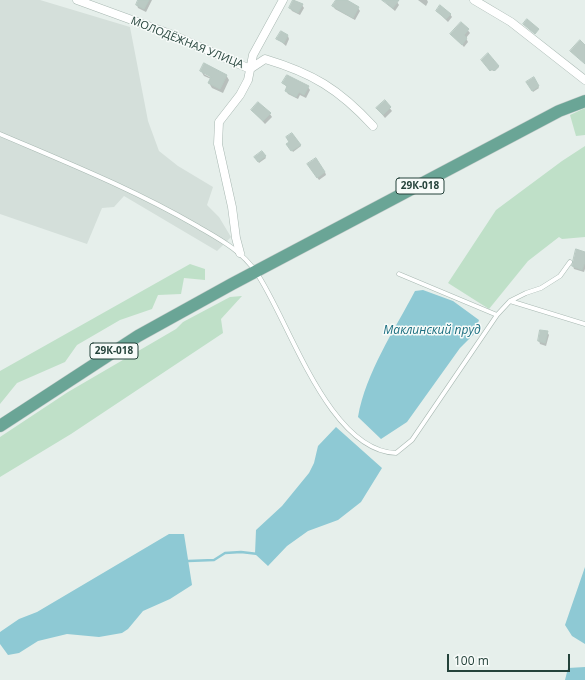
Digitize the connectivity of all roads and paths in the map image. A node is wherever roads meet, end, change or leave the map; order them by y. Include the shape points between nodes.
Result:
1 (77, 0) edge
2 (283, 0) edge
3 (474, 0) edge
4 (250, 69) junction
5 (585, 80) edge
6 (585, 101) edge
7 (373, 126) dead end
8 (0, 134) edge
9 (240, 253) junction
10 (570, 262) dead end
11 (256, 272) junction
12 (399, 274) dead end
13 (510, 301) junction
14 (497, 315) junction
15 (585, 324) edge
16 (0, 426) edge

1 - 4 street, МОЛОДЁЖНАЯ УЛИЦА via 173,35
2 - 4 street via 253,55
3 - 5 street via 511,22
4 - 7 street, МОЛОДЁЖНАЯ УЛИЦА via 265,59 290,66 323,82 354,105
4 - 9 street via 248,80 219,122 218,130 218,144
6 - 11 main road, 29К-018 via 559,112
8 - 9 lane via 159,204
9 - 11 lane
10 - 13 lane via 560,276 541,288
11 - 14 lane via 282,316 312,380 330,407 360,438 385,453 396,453 412,440
11 - 16 main road, 29К-018 via 138,336
12 - 14 lane
13 - 14 lane
13 - 15 lane

